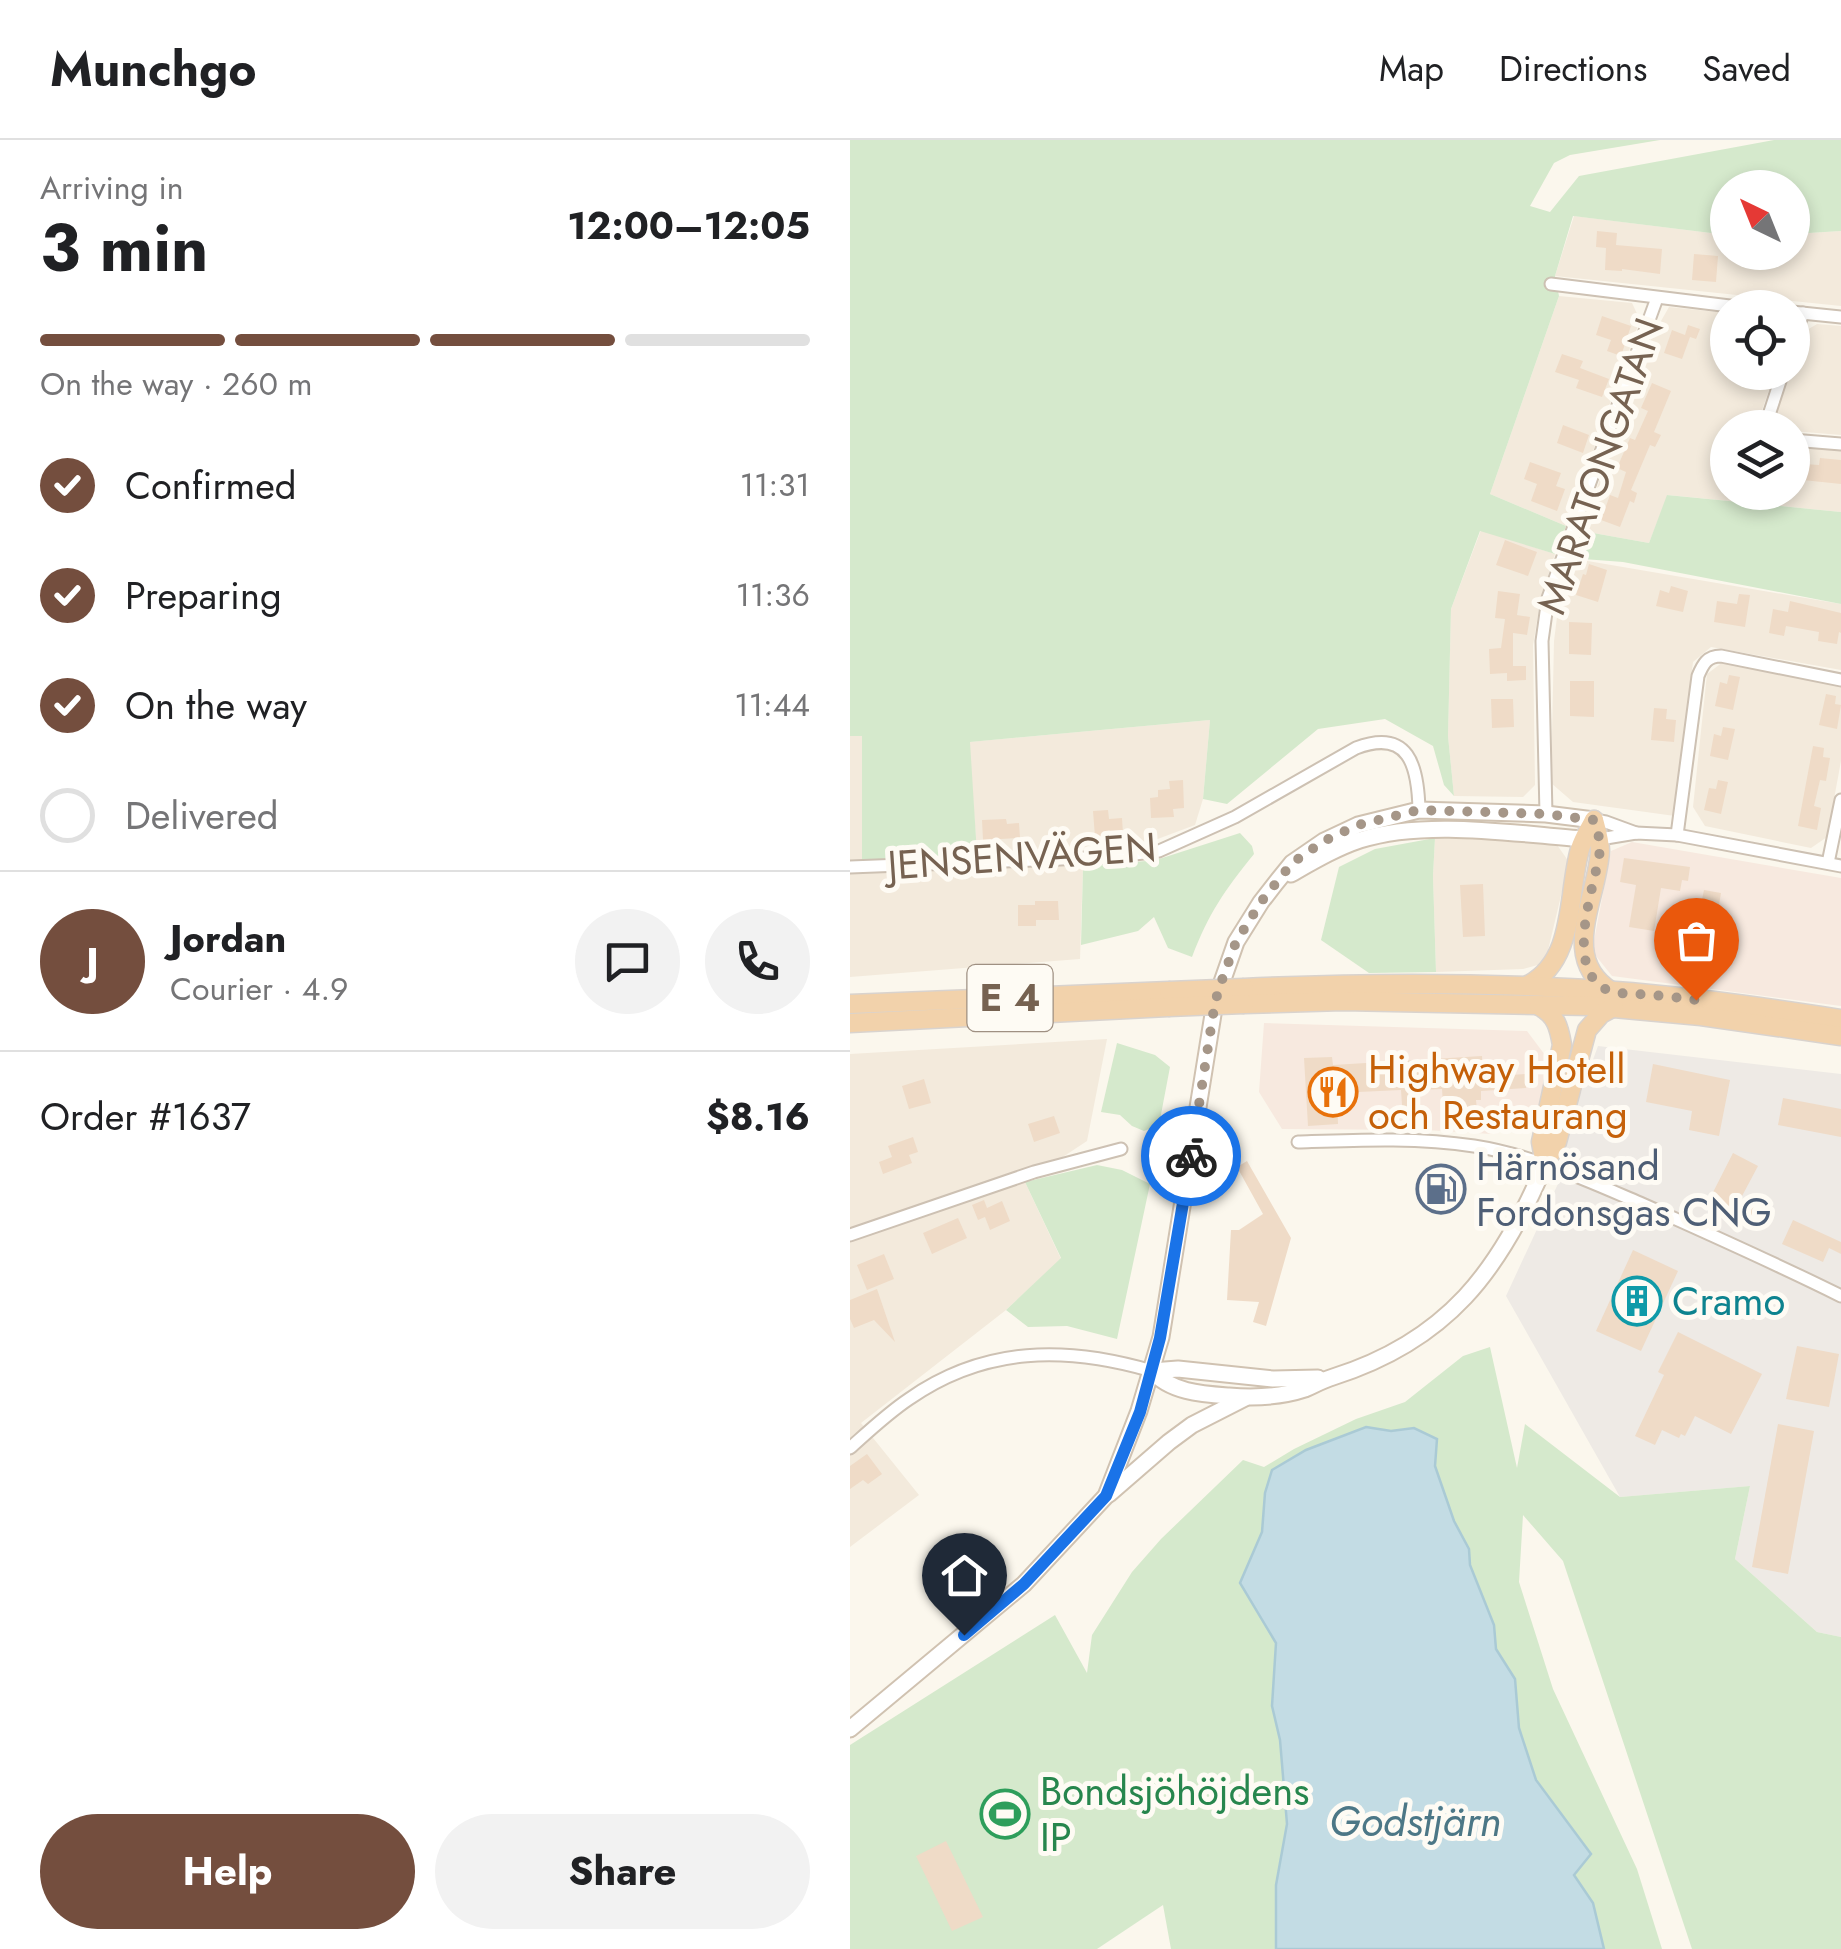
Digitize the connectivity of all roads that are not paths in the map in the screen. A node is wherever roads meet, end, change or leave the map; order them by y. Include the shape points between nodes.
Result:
1 (1551, 284) dead end
2 (1657, 298) junction
3 (1710, 304) edge
4 (1810, 314) edge
5 (1841, 317) edge
6 (1810, 441) edge
7 (1841, 444) edge
8 (1841, 680) edge
9 (1841, 800) edge
10 (1419, 810) junction
11 (1546, 814) junction
12 (1594, 820) junction
13 (1636, 833) junction
14 (1677, 835) junction
15 (1592, 840) junction
16 (1835, 865) edge
17 (850, 867) edge
18 (1275, 884) junction
19 (1526, 986) junction
20 (1244, 996) junction
21 (1169, 1000) junction
22 (1613, 1000) junction
23 (850, 1004) edge
24 (1538, 1005) junction
25 (1841, 1019) edge
26 (850, 1023) edge
27 (1841, 1036) edge
28 (1298, 1142) dead end
29 (1121, 1149) dead end
30 (1545, 1164) junction
31 (850, 1235) edge
32 (1841, 1296) edge
33 (1152, 1371) junction
34 (1327, 1378) junction
35 (1246, 1397) junction
36 (850, 1448) edge
37 (1106, 1496) junction
38 (850, 1729) edge

1 - 2 street, MARATONGATAN
2 - 3 street, MARATONGATAN
2 - 11 street, MARATONGATAN via 1548,598 1542,641
4 - 5 street
6 - 7 street
8 - 14 street via 1721,656 1706,660 1698,676
9 - 16 street
10 - 11 main road
10 - 17 street, JENSENVÄGEN via 1412,760 1387,742 1372,742 1160,851
10 - 18 main road via 1324,841
11 - 12 main road
12 - 13 street
12 - 15 highway
13 - 14 street
13 - 15 street
14 - 16 street
15 - 18 main road via 1400,832 1328,853
15 - 19 highway via 1562,947 1546,973
15 - 22 highway via 1598,862 1584,959
18 - 33 main road via 1236,942 1215,1002
19 - 20 highway, E 4 via 1332,984
19 - 22 highway, E 4
20 - 21 highway, E 4, bridge
20 - 24 highway, E 4
21 - 23 highway, E 4
21 - 26 highway, E 4
22 - 24 highway, E 4
22 - 25 highway, E 4 via 1696,1000
22 - 27 highway, E 4
22 - 30 highway via 1586,1030 1557,1142
24 - 30 highway via 1554,1018 1562,1045 1541,1142
28 - 30 street via 1443,1142
29 - 31 street
30 - 32 street
30 - 34 main road via 1510,1238 1467,1296 1411,1343
33 - 34 main road
33 - 35 main road via 1172,1387
33 - 36 street via 1063,1354 1002,1358 937,1382
33 - 37 main road
34 - 35 main road via 1287,1394
35 - 37 main road via 1169,1442
37 - 38 main road via 1024,1584

